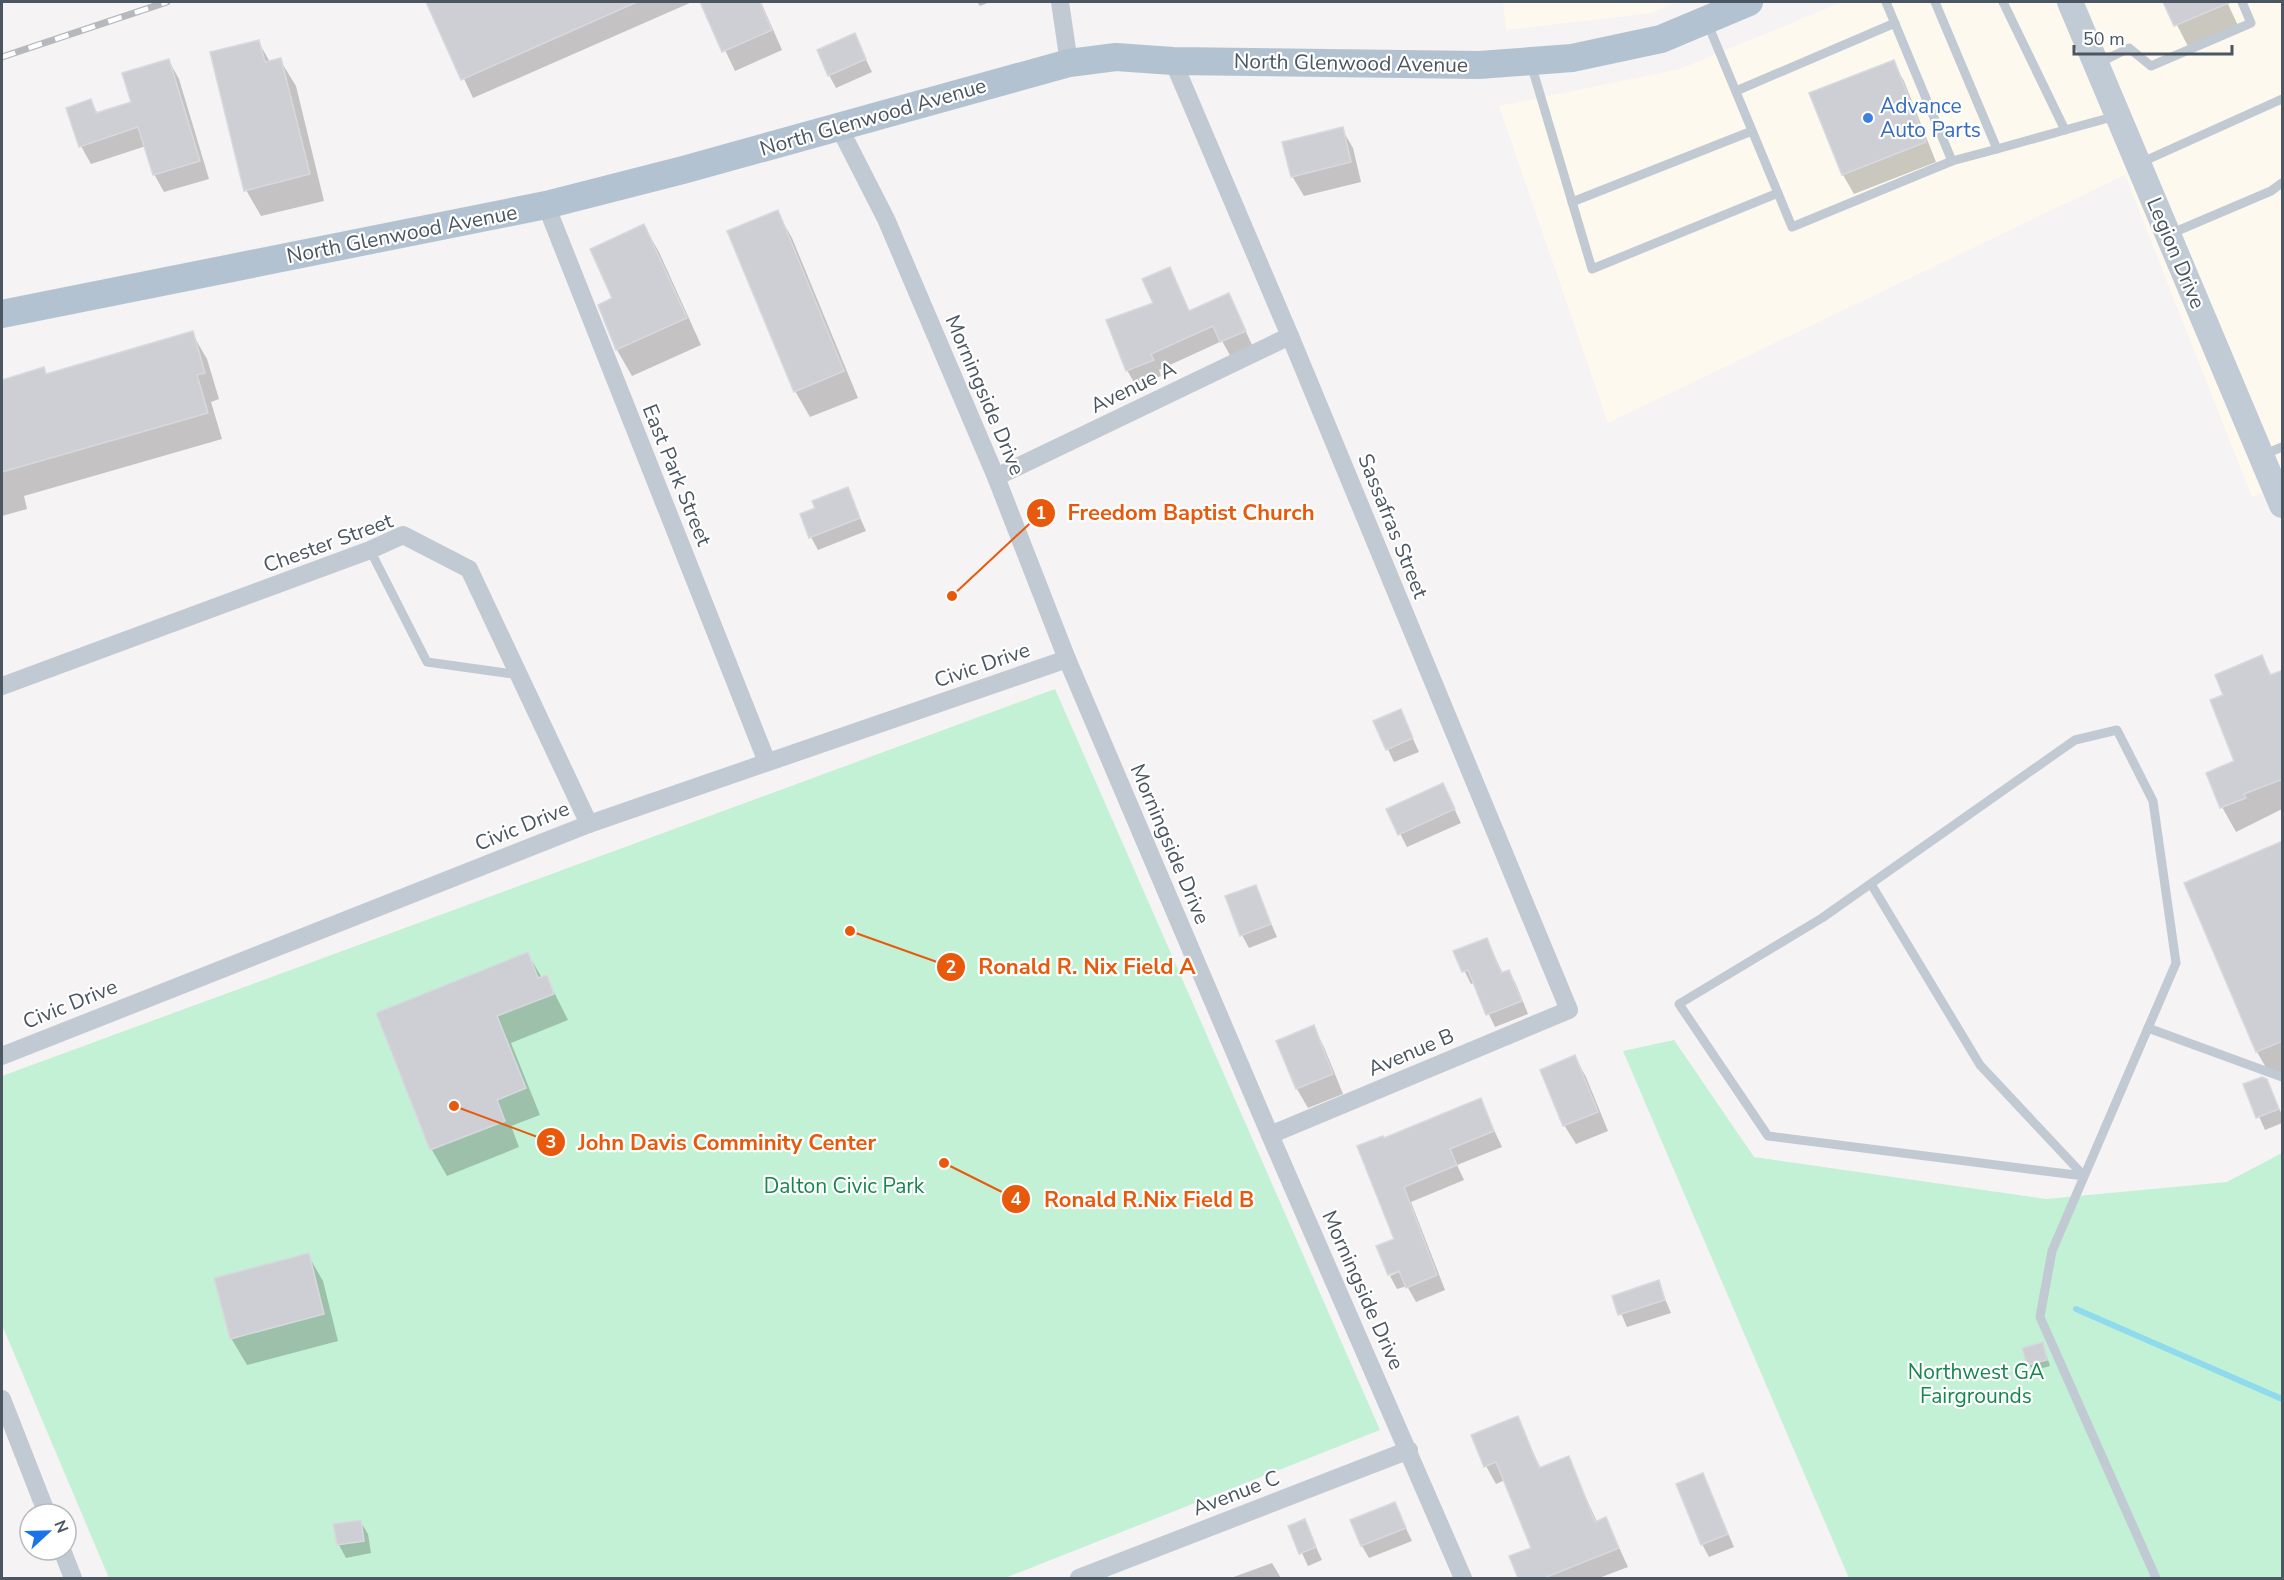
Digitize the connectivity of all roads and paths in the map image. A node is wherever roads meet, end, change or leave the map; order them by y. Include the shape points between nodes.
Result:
1 (1060, 2) edge
2 (1749, 2) edge
3 (1886, 2) edge
4 (1935, 2) edge
5 (2003, 2) edge
6 (2070, 2) edge
7 (2242, 2) edge
8 (1707, 20) junction
9 (1895, 23) junction
10 (1173, 61) junction
11 (1530, 61) junction
12 (1069, 63) junction
13 (2097, 64) junction
14 (1736, 91) junction
15 (2283, 99) edge
16 (2118, 115) junction
17 (839, 127) junction
18 (2065, 130) junction
19 (1752, 131) junction
20 (1996, 149) junction
21 (1952, 161) junction
22 (2139, 164) junction
23 (2283, 183) edge
24 (1778, 193) junction
25 (1572, 202) junction
26 (546, 205) junction
27 (2168, 235) junction
28 (2, 314) edge
29 (1290, 336) junction
30 (2272, 451) edge
31 (996, 477) junction
32 (2283, 505) edge
33 (370, 550) junction
34 (1067, 659) junction
35 (520, 675) junction
36 (2, 686) edge
37 (767, 762) junction
38 (589, 824) junction
39 (1870, 884) junction
40 (1569, 1011) joint
41 (2148, 1028) junction
42 (2, 1056) edge
43 (2283, 1077) edge
44 (1269, 1135) junction
45 (2084, 1176) junction
46 (2, 1399) edge
47 (1409, 1450) junction
48 (42, 1502) edge
49 (67, 1562) edge
50 (73, 1578) edge
51 (1079, 1578) edge
52 (1463, 1578) edge
53 (2156, 1578) edge

1 - 12 street
2 - 8 main road, North Glenwood Avenue
3 - 9 lane
4 - 20 lane
5 - 18 lane
6 - 13 street, Legion Drive
7 - 13 lane via 2251,22 2151,66 2128,48
8 - 11 main road, North Glenwood Avenue via 1660,39 1572,58
8 - 14 lane
9 - 14 lane
9 - 21 lane
10 - 11 main road, North Glenwood Avenue via 1479,65
10 - 12 main road, North Glenwood Avenue via 1116,57
10 - 29 street, Sassafras Street
11 - 25 lane
12 - 17 main road, North Glenwood Avenue
13 - 16 street, Legion Drive
14 - 19 lane
15 - 22 lane
16 - 18 lane
16 - 22 street, Legion Drive
17 - 26 main road, North Glenwood Avenue
17 - 31 street, Morningside Drive via 886,219
18 - 20 lane
19 - 24 lane
19 - 25 lane
20 - 21 lane
21 - 24 lane via 1791,227
22 - 27 street, Legion Drive
23 - 27 lane
24 - 25 lane via 1592,269
26 - 28 main road, North Glenwood Avenue
26 - 37 street, East Park Street
27 - 30 street, Legion Drive
29 - 31 street, Avenue A
29 - 40 street, Sassafras Street
30 - 32 street, Legion Drive
31 - 34 street, Morningside Drive
33 - 35 lane via 427,662
33 - 35 street, Chester Street via 403,535 469,569
33 - 36 street, Chester Street
34 - 37 street, Civic Drive
34 - 44 street, Morningside Drive
35 - 38 street, Chester Street
37 - 38 street, Civic Drive
38 - 42 street, Civic Drive
39 - 41 lane via 2075,740 2117,730 2153,801 2176,963
39 - 45 lane via 1980,1065
39 - 45 lane via 1822,918 1679,1004 1768,1136
40 - 44 street, Avenue B
41 - 43 lane
41 - 45 lane
44 - 47 street, Morningside Drive
45 - 53 lane via 2052,1251 2040,1317
46 - 48 street
47 - 51 street, Avenue C
47 - 52 street, Morningside Drive
49 - 50 street

